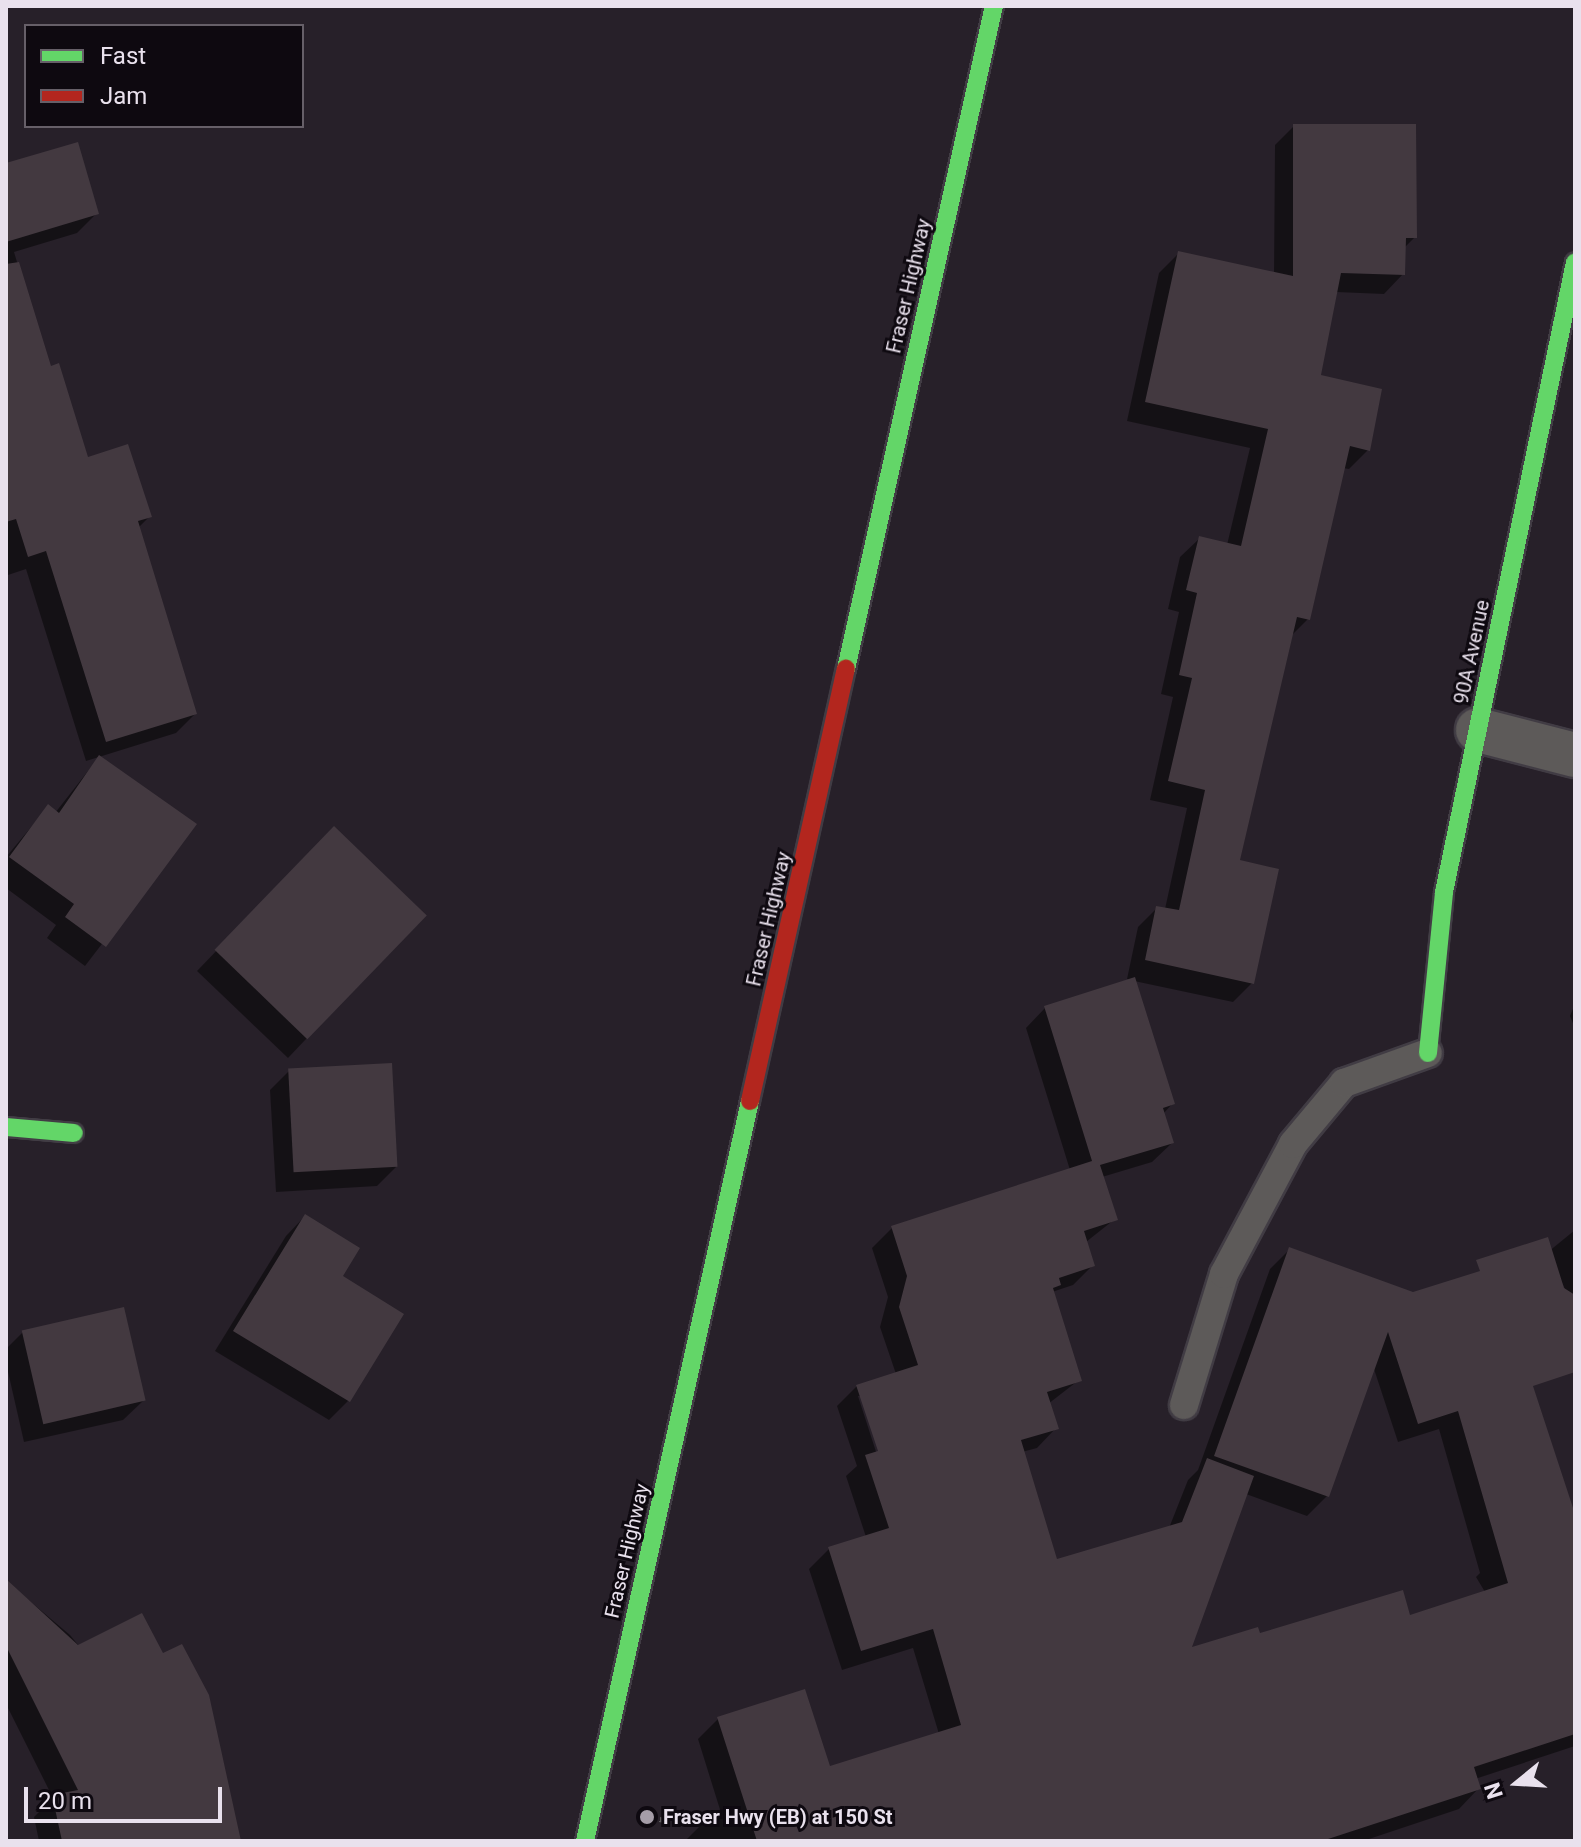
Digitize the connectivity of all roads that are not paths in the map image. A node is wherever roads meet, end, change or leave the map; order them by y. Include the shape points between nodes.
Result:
1 (994, 6) edge
2 (1575, 262) edge
3 (1478, 730) junction
4 (1575, 755) edge
5 (1428, 1053) joint
6 (6, 1127) edge
7 (74, 1133) dead end
8 (1184, 1405) dead end
9 (585, 1841) edge

1 - 9 main road, Fraser Highway
2 - 3 main road, 90A Avenue
3 - 4 street
3 - 5 main road, 90A Avenue via 1444,892
5 - 8 lane via 1344,1083 1293,1144 1224,1274
6 - 7 main road

